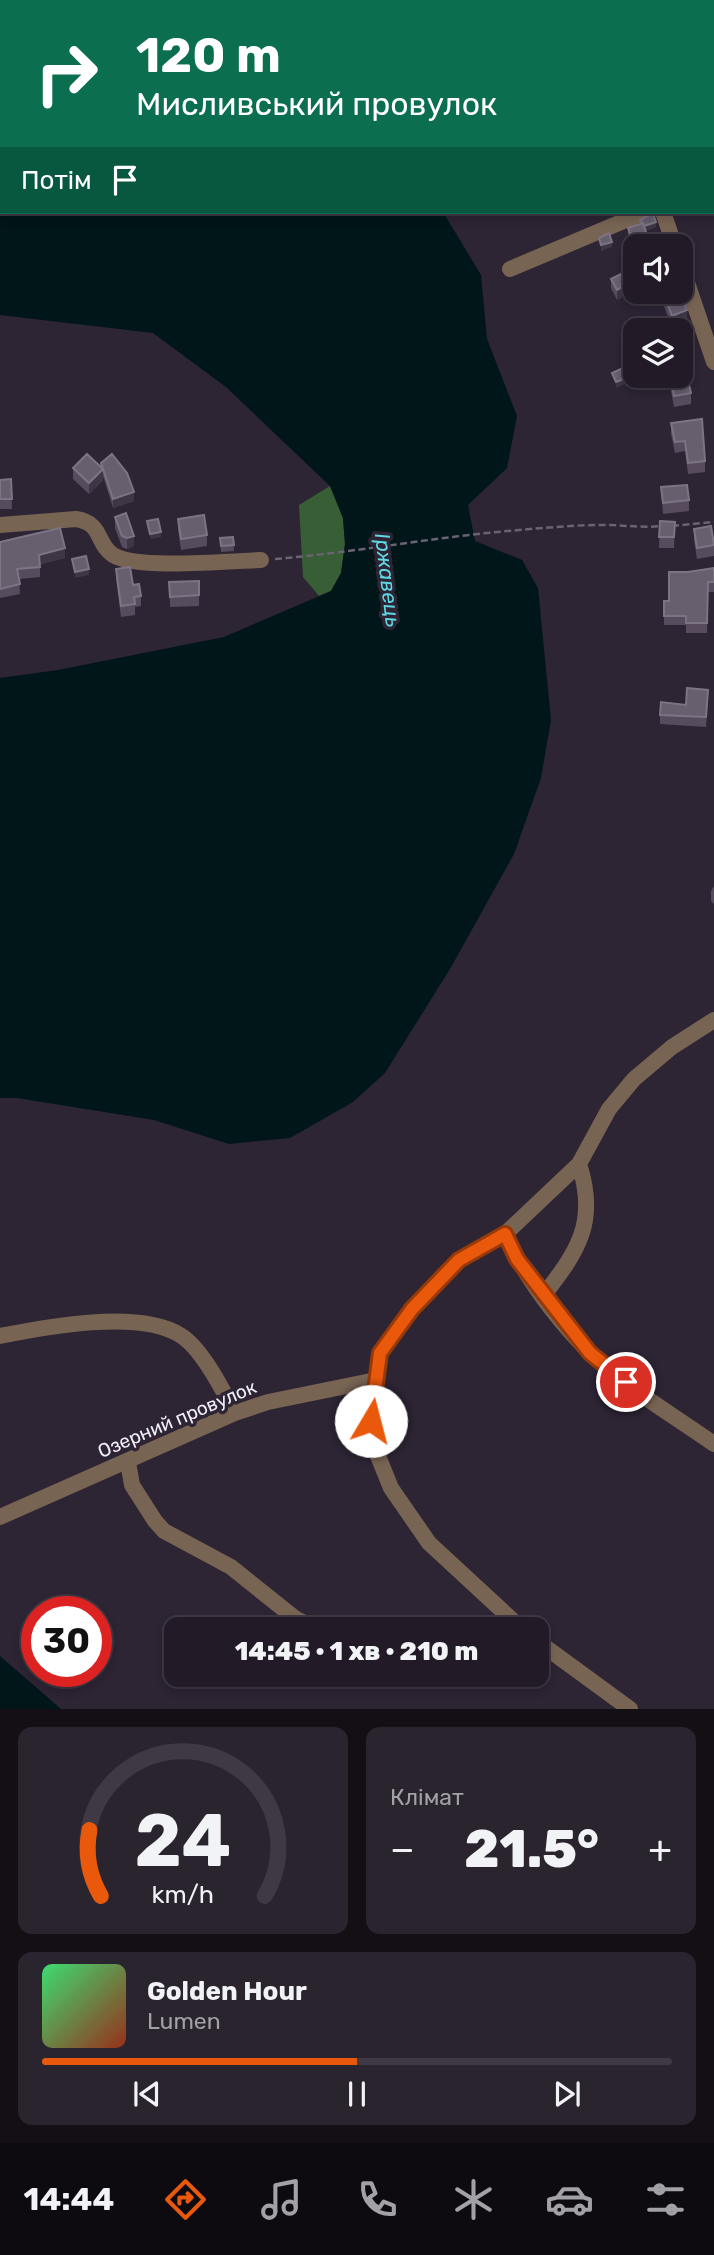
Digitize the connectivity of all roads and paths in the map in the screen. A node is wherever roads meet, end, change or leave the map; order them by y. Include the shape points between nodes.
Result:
1 (640, 214) edge
2 (664, 214) edge
3 (671, 234) edge
4 (510, 269) dead end
5 (693, 300) edge
6 (714, 362) edge
7 (714, 522) edge
8 (0, 526) edge
9 (261, 560) joint
10 (714, 1020) edge
11 (579, 1164) junction
12 (505, 1234) junction
13 (543, 1296) junction
14 (0, 1336) edge
15 (376, 1380) junction
16 (235, 1413) junction
17 (714, 1444) edge
18 (128, 1462) junction
19 (0, 1517) edge
20 (294, 1617) edge
21 (509, 1617) edge
22 (549, 1651) edge
23 (630, 1709) edge

1 - 4 street
2 - 3 street
5 - 6 street
7 - 9 path via 478,534
8 - 9 street via 86,520 112,554 150,563
10 - 11 street via 634,1079 609,1109
11 - 12 street
11 - 13 street via 587,1186 585,1228 568,1263
12 - 13 street
12 - 15 street via 459,1260 412,1309 380,1353
13 - 17 street via 590,1353
14 - 16 street via 52,1325 140,1321 180,1335 202,1357
15 - 16 street, Озерний провулок
15 - 21 street via 371,1421 391,1488 429,1544
16 - 18 street, Озерний провулок
18 - 19 street, Озерний провулок
18 - 20 street via 132,1485 164,1531 231,1567
22 - 23 street

